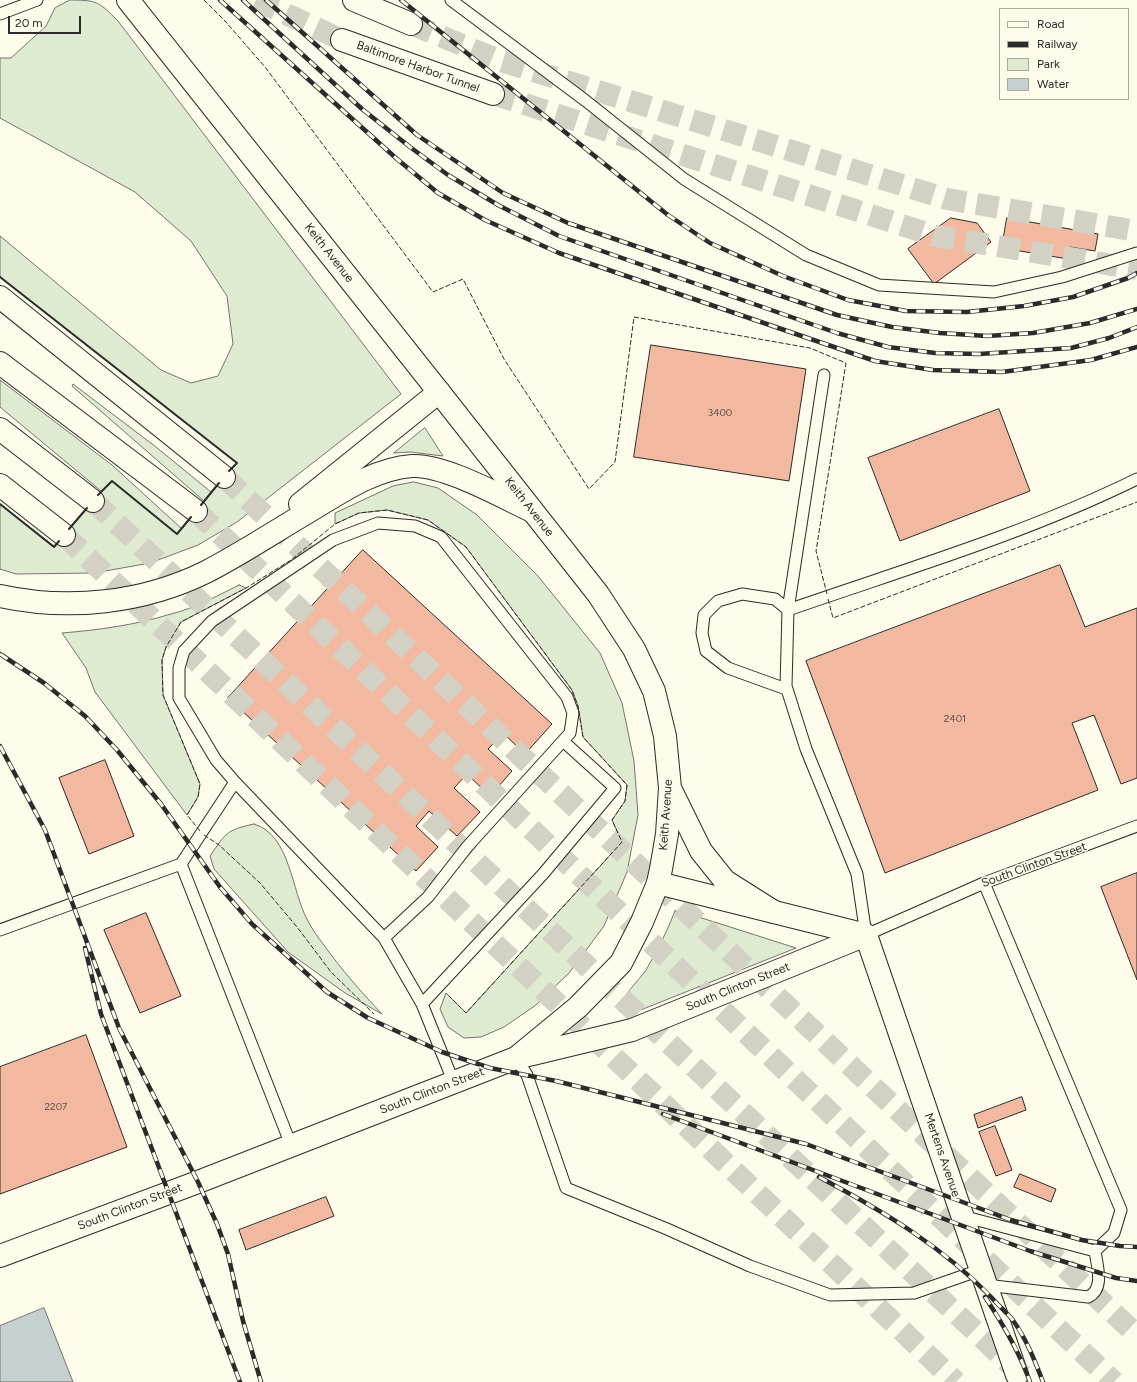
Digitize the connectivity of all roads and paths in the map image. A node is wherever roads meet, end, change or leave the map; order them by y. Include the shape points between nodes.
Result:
1 (38, 0) edge
2 (128, 0) edge
3 (354, 0) edge
4 (451, 0) edge
5 (0, 14) edge
6 (411, 24) tunnel mouth
7 (342, 40) tunnel mouth
8 (493, 94) tunnel mouth
9 (1137, 253) edge
10 (0, 297) edge
11 (0, 363) edge
12 (824, 375) dead end
13 (439, 392) junction
14 (0, 429) edge
15 (224, 477) tunnel mouth
16 (1137, 479) edge
17 (0, 485) edge
18 (93, 501) tunnel mouth
19 (196, 511) tunnel mouth
20 (532, 511) junction
21 (64, 535) tunnel mouth
22 (246, 548) junction
23 (0, 596) edge
24 (788, 610) junction
25 (786, 689) junction
26 (563, 741) junction
27 (235, 782) junction
28 (670, 788) junction
29 (1137, 826) edge
30 (181, 864) junction
31 (658, 883) junction
32 (984, 883) junction
33 (774, 912) junction
34 (0, 930) edge
35 (866, 935) junction
36 (384, 938) junction
37 (422, 1004) junction
38 (516, 1058) junction
39 (454, 1083) junction
40 (291, 1145) junction
41 (962, 1216) junction
42 (1095, 1251) junction
43 (0, 1256) edge
44 (983, 1278) junction
45 (1016, 1378) edge

1 - 5 lane
2 - 13 main road, Keith Avenue
3 - 6 main road
4 - 9 lane via 586,101 684,179 806,255 879,285 994,292 1062,277
7 - 8 main road, Baltimore Harbor Tunnel
10 - 15 main road
11 - 19 main road
12 - 24 lane
13 - 20 main road, Keith Avenue
13 - 22 main road
14 - 18 main road
16 - 24 lane via 1090,502 986,543
17 - 21 main road
20 - 22 main road via 441,470 412,466 385,472 352,485
20 - 28 main road, Keith Avenue via 598,594 634,649 654,691 665,736
22 - 23 main road via 206,572 142,595 117,601 70,604 15,600
24 - 25 lane
24 - 25 lane via 775,599 742,594 718,601 704,615 702,633 706,651 728,668
25 - 35 lane via 806,749 857,874
26 - 27 lane via 570,733 573,714 567,697 441,537 416,526 378,524 332,540 212,621 184,650 179,668 179,698 216,760
26 - 36 lane via 467,847 428,897
26 - 37 lane via 614,788 543,874
27 - 30 lane
27 - 36 lane
28 - 31 main road, Keith Avenue via 667,834
28 - 33 main road via 702,851 725,881
29 - 32 lane, South Clinton Street
30 - 34 lane
30 - 40 lane
31 - 33 main road
31 - 38 main road, Keith Avenue via 621,963 578,1007
32 - 35 lane, South Clinton Street
32 - 42 lane via 1120,1210 1114,1234
33 - 35 main road
35 - 38 main road, South Clinton Street via 632,1030
35 - 41 main road, Mertens Avenue
36 - 37 lane
37 - 39 lane
38 - 39 main road, South Clinton Street
38 - 44 lane via 527,1075 566,1188 750,1266 830,1295 914,1293
39 - 40 main road, South Clinton Street
40 - 43 main road, South Clinton Street
41 - 42 lane
41 - 44 main road, Mertens Avenue
42 - 44 lane via 1098,1287 1095,1293 1088,1297
44 - 45 main road, Mertens Avenue

